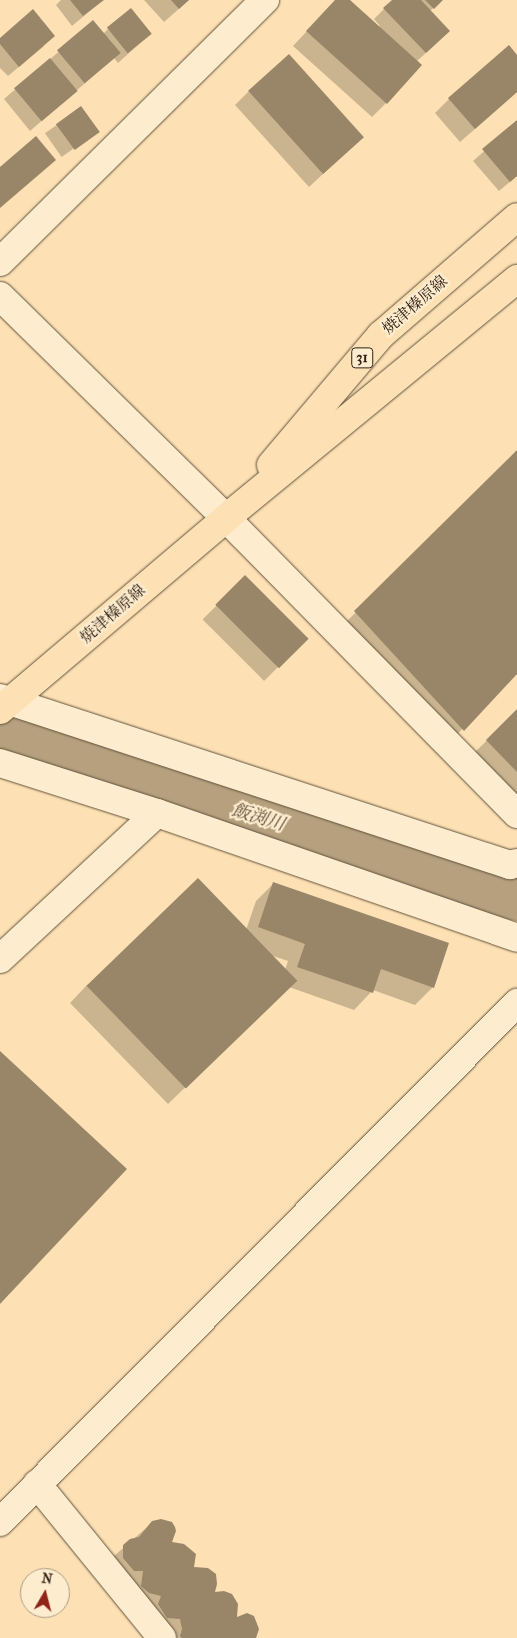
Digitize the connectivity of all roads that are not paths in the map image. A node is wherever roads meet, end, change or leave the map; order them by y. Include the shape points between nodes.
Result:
1 (264, 0) edge
2 (517, 217) edge
3 (0, 262) edge
4 (517, 279) edge
5 (0, 296) edge
6 (226, 518) junction
7 (4, 703) edge
8 (0, 763) edge
9 (157, 813) junction
10 (517, 814) edge
11 (517, 864) edge
12 (517, 938) edge
13 (0, 959) edge
14 (517, 1003) edge
15 (37, 1484) junction
16 (0, 1522) edge
17 (162, 1638) edge

1 - 3 street
2 - 6 main road, 焼津榛原線 / 31 via 381,334
4 - 6 main road, 焼津榛原線 / 31
5 - 6 street
6 - 7 main road, 焼津榛原線 / 31
6 - 10 street
7 - 11 street via 501,862
8 - 9 street
9 - 12 street
9 - 13 street
14 - 15 street
15 - 16 street
15 - 17 street

